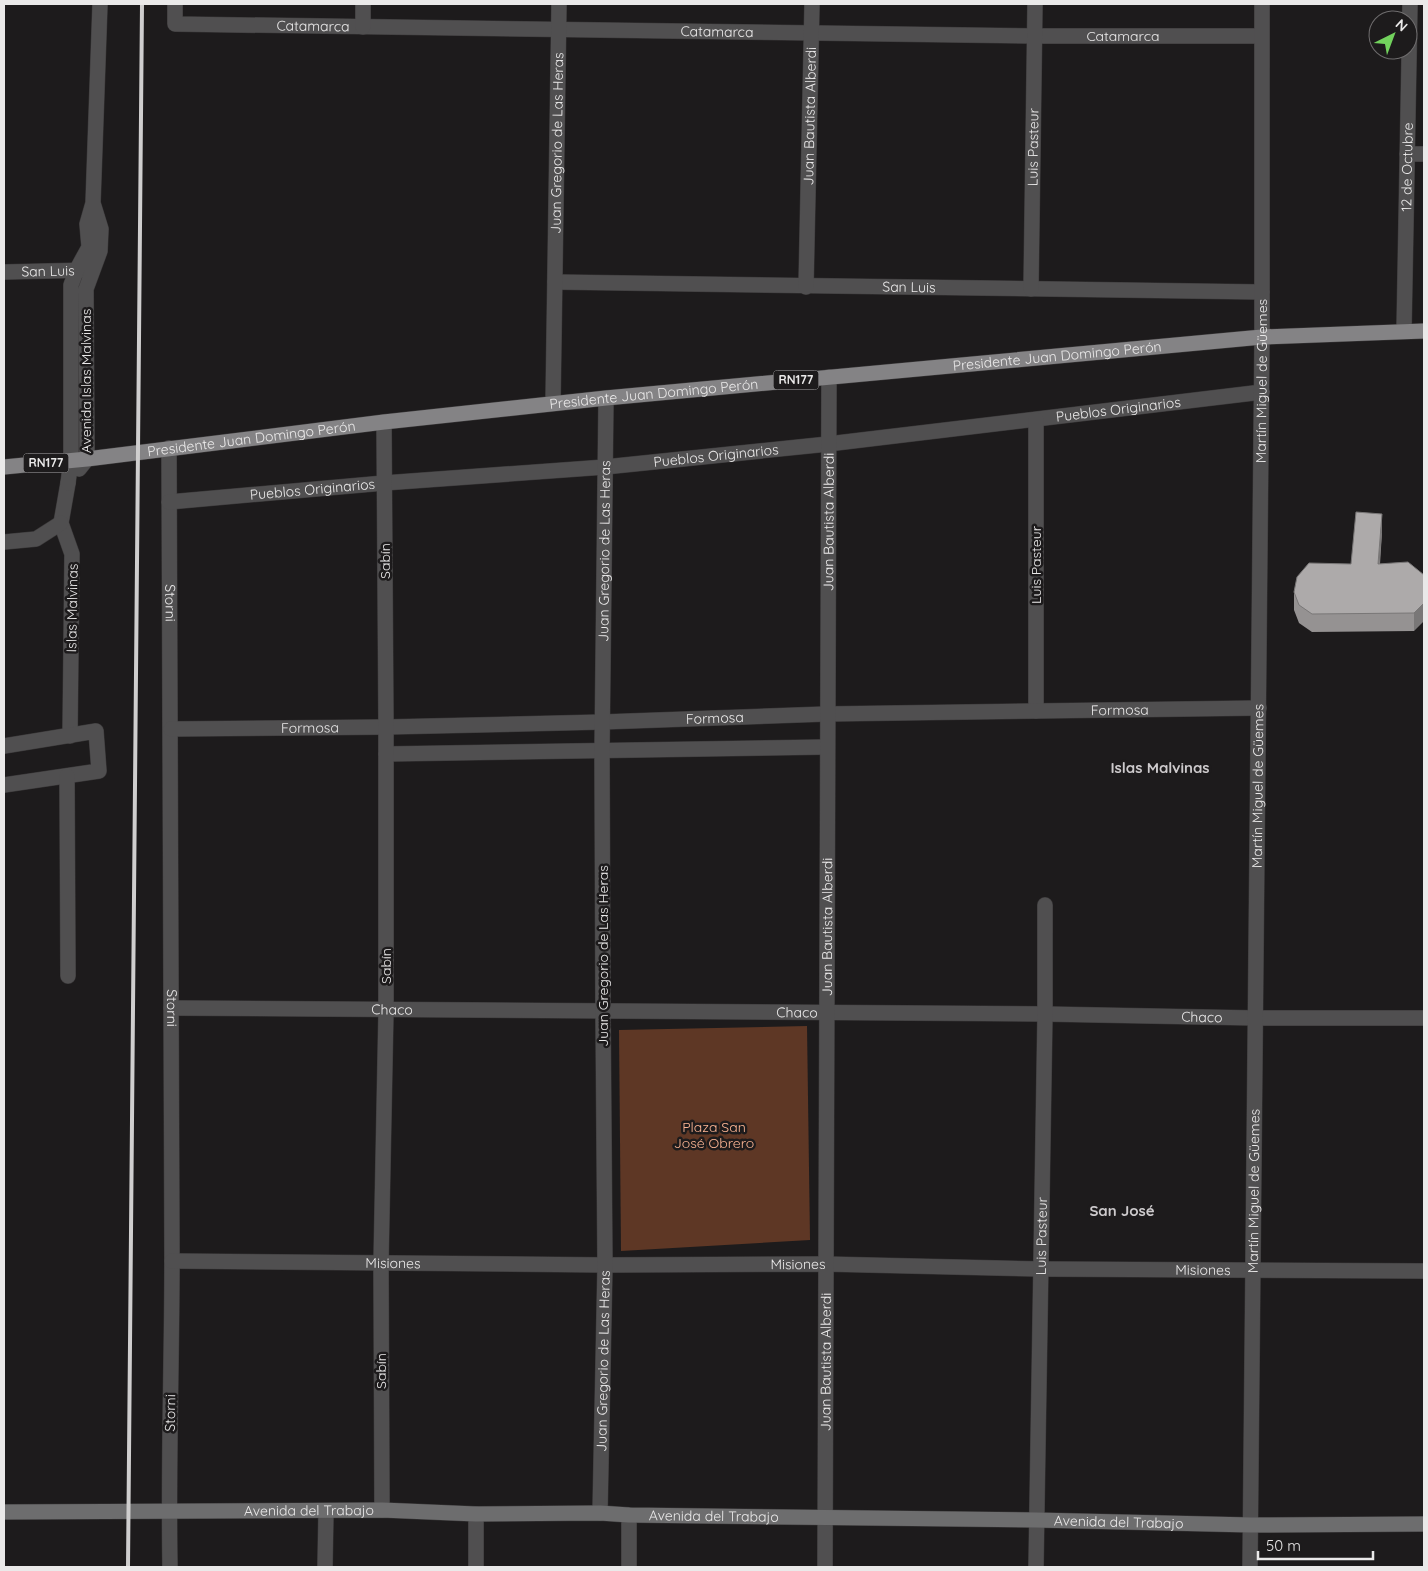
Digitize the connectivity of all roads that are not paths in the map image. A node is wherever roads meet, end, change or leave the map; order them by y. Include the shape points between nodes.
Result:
1 (100, 4) edge
2 (175, 4) edge
3 (363, 4) edge
4 (559, 4) edge
5 (812, 4) edge
6 (1035, 4) edge
7 (1262, 4) edge
8 (1410, 4) edge
9 (363, 27) junction
10 (559, 30) junction
11 (812, 33) junction
12 (1035, 36) junction
13 (1261, 36) junction
14 (1407, 154) junction
15 (1424, 154) edge
16 (93, 202) junction
17 (77, 269) junction
18 (92, 270) junction
19 (4, 272) edge
20 (555, 282) junction
21 (806, 287) junction
22 (1032, 289) junction
23 (1262, 292) junction
24 (1404, 331) junction
25 (1424, 331) edge
26 (1262, 337) junction
27 (828, 377) junction
28 (1262, 392) junction
29 (606, 398) junction
30 (553, 404) junction
31 (1036, 420) junction
32 (384, 422) junction
33 (828, 444) junction
34 (169, 448) junction
35 (88, 458) junction
36 (71, 460) junction
37 (4, 467) edge
38 (605, 467) junction
39 (68, 482) junction
40 (384, 483) junction
41 (169, 502) junction
42 (61, 523) junction
43 (4, 542) edge
44 (1259, 708) junction
45 (1036, 711) junction
46 (826, 714) junction
47 (602, 722) junction
48 (386, 727) junction
49 (172, 729) junction
50 (70, 736) junction
51 (4, 746) edge
52 (826, 747) junction
53 (602, 752) junction
54 (386, 754) junction
55 (66, 776) junction
56 (4, 785) edge
57 (1044, 905) dead end
58 (68, 976) dead end
59 (171, 1008) junction
60 (386, 1011) junction
61 (603, 1012) junction
62 (826, 1013) junction
63 (1045, 1014) junction
64 (1256, 1018) junction
65 (1424, 1018) edge
66 (172, 1261) junction
67 (381, 1263) junction
68 (825, 1264) junction
69 (605, 1265) junction
70 (1040, 1269) junction
71 (1252, 1269) junction
72 (1424, 1271) edge
73 (382, 1510) junction
74 (326, 1511) junction
75 (4, 1512) edge
76 (169, 1512) junction
77 (600, 1513) junction
78 (476, 1514) junction
79 (630, 1515) junction
80 (825, 1518) junction
81 (1036, 1520) junction
82 (1424, 1524) edge
83 (1250, 1525) junction
84 (170, 1567) edge
85 (325, 1567) edge
86 (476, 1567) edge
87 (629, 1567) edge
88 (824, 1567) edge
89 (1036, 1567) edge
90 (1250, 1567) edge

1 - 16 street, Avenida Islas Malvinas
2 - 9 street, Catamarca via 175,24
3 - 9 street
4 - 10 street, Juan Gregorio de Las Heras
5 - 11 street, Juan Bautista Alberdi
6 - 12 street, Luis Pasteur
7 - 13 street, Martín Miguel de Güemes
8 - 14 street, 12 de Octubre
9 - 10 street, Catamarca
10 - 11 street, Catamarca
10 - 20 street, Juan Gregorio de Las Heras
11 - 12 street, Catamarca
11 - 21 street, Juan Bautista Alberdi
12 - 13 street, Catamarca
12 - 22 street, Luis Pasteur
13 - 23 street, Martín Miguel de Güemes
14 - 15 street
14 - 24 street, 12 de Octubre
16 - 17 street, Avenida Islas Malvinas via 87,224 89,248
16 - 18 street, Avenida Islas Malvinas via 101,229 100,251
17 - 18 street, San Luis
17 - 19 street, San Luis
17 - 36 street, Avenida Islas Malvinas via 71,285
18 - 35 street, Avenida Islas Malvinas via 86,289
20 - 21 street, San Luis
20 - 30 street, Juan Gregorio de Las Heras
21 - 22 street, San Luis
22 - 23 street, San Luis
23 - 26 street, Martín Miguel de Güemes
24 - 25 main road, Presidente Juan Domingo Perón / RN177
24 - 26 main road, Presidente Juan Domingo Perón / RN177
26 - 27 main road, Presidente Juan Domingo Perón / RN177
26 - 28 street, Martín Miguel de Güemes
27 - 29 main road, Presidente Juan Domingo Perón / RN177
27 - 33 street, Juan Bautista Alberdi
28 - 31 street, Pueblos Originarios
28 - 44 street, Martín Miguel de Güemes
29 - 30 main road, Presidente Juan Domingo Perón / RN177
29 - 38 street, Juan Gregorio de Las Heras
30 - 32 main road, Presidente Juan Domingo Perón / RN177
31 - 33 street, Pueblos Originarios
31 - 45 street, Luis Pasteur
32 - 34 main road, Presidente Juan Domingo Perón / RN177
32 - 40 street, Sabín
33 - 38 street, Pueblos Originarios
33 - 46 street, Juan Bautista Alberdi
34 - 35 main road, Presidente Juan Domingo Perón / RN177
34 - 41 street, Storni
35 - 36 main road, Presidente Juan Domingo Perón / RN177
35 - 39 street, Avenida Islas Malvinas
36 - 37 main road, Presidente Juan Domingo Perón / RN177
36 - 39 street, Avenida Islas Malvinas
38 - 40 street, Pueblos Originarios
38 - 47 street, Juan Gregorio de Las Heras
39 - 42 street, Islas Malvinas
40 - 41 street, Pueblos Originarios
40 - 48 street, Sabín
41 - 49 street, Storni
42 - 43 street via 36,539
42 - 50 street, Islas Malvinas via 72,554
44 - 45 street, Formosa
44 - 64 street, Martín Miguel de Güemes
45 - 46 street, Formosa
46 - 47 street, Formosa
46 - 52 street, Juan Bautista Alberdi
47 - 48 street, Formosa
47 - 53 street, Juan Gregorio de Las Heras
48 - 49 street, Formosa
48 - 54 street, Sabín
49 - 59 street, Storni
50 - 51 street
50 - 55 street via 96,731 99,771
52 - 53 street
52 - 62 street, Juan Bautista Alberdi
53 - 54 street
53 - 61 street, Juan Gregorio de Las Heras
54 - 60 street, Sabín
55 - 56 street
55 - 58 street
57 - 63 street, Luis Pasteur
59 - 60 street, Chaco
59 - 66 street, Storni
60 - 61 street, Chaco
60 - 67 street, Sabín
61 - 62 street, Chaco
61 - 69 street, Juan Gregorio de Las Heras
62 - 63 street, Chaco
62 - 68 street, Juan Bautista Alberdi
63 - 64 street, Chaco
63 - 70 street, Luis Pasteur
64 - 65 street, Chaco
64 - 71 street, Martín Miguel de Güemes
66 - 67 street, Misiones
66 - 76 street, Storni
67 - 69 street, Misiones
67 - 73 street, Sabín
68 - 69 street, Misiones
68 - 70 street, Misiones
68 - 80 street, Juan Bautista Alberdi
69 - 77 street, Juan Gregorio de Las Heras
70 - 71 street, Misiones
70 - 81 street, Luis Pasteur
71 - 72 street, Misiones
71 - 83 street, Martín Miguel de Güemes
73 - 74 main road, Avenida del Trabajo
73 - 78 main road, Avenida del Trabajo
74 - 76 main road, Avenida del Trabajo
74 - 85 street
75 - 76 main road, Avenida del Trabajo
76 - 84 street, Storni
77 - 78 main road, Avenida del Trabajo
77 - 79 main road, Avenida del Trabajo
78 - 86 street
79 - 80 main road, Avenida del Trabajo
79 - 87 street
80 - 81 main road, Avenida del Trabajo
80 - 88 street, Juan Bautista Alberdi
81 - 83 main road, Avenida del Trabajo
81 - 89 street, Luis Pasteur
82 - 83 main road, Avenida del Trabajo
83 - 90 street, Martín Miguel de Güemes

